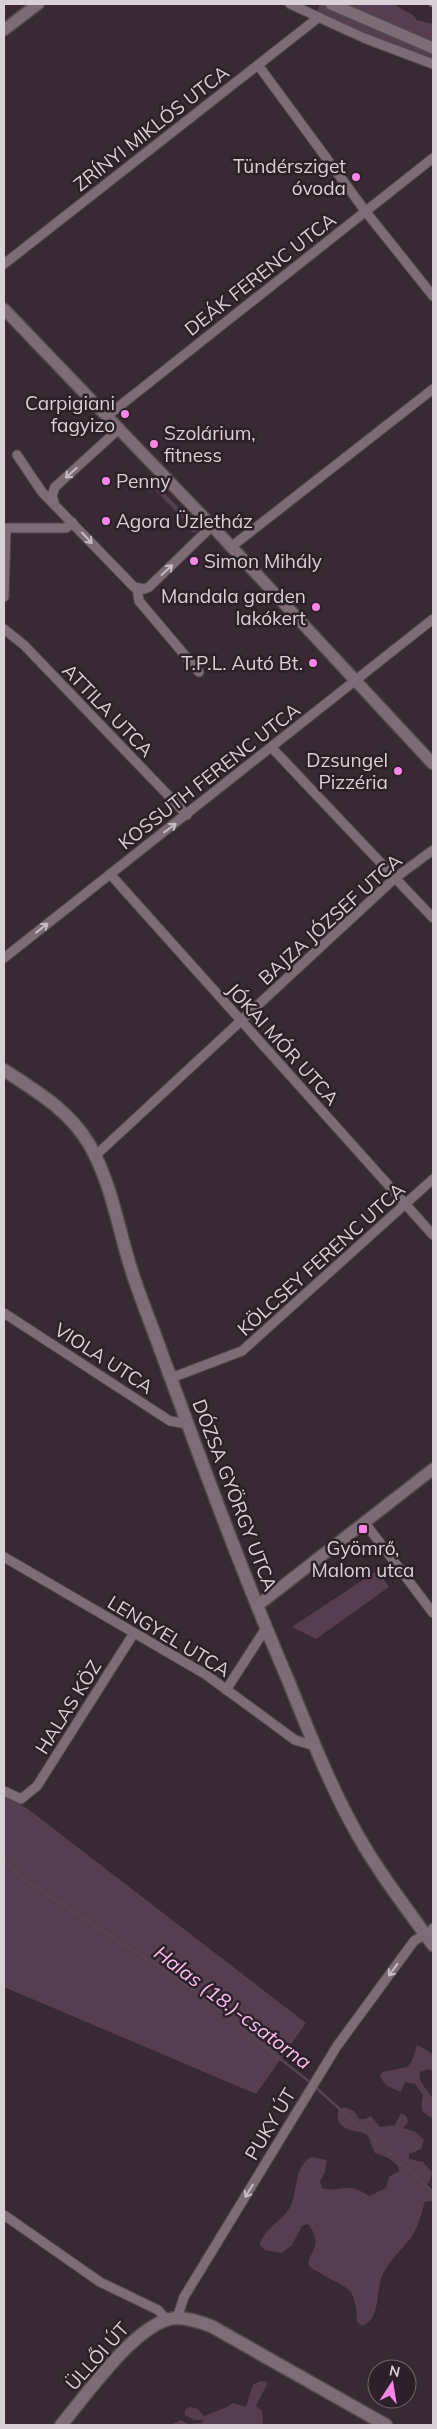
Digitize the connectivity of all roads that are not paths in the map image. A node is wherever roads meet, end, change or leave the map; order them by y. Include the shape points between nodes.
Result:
1 (38, 4) edge
2 (290, 4) edge
3 (331, 4) edge
4 (318, 17) junction
5 (4, 30) edge
6 (433, 48) edge
7 (433, 64) edge
8 (258, 65) junction
9 (433, 158) edge
10 (366, 212) junction
11 (4, 264) edge
12 (433, 296) edge
13 (4, 309) edge
14 (433, 389) edge
15 (107, 416) junction
16 (120, 428) junction
17 (18, 455) dead end
18 (54, 502) junction
19 (72, 522) junction
20 (212, 526) junction
21 (5, 528) edge
22 (231, 547) junction
23 (137, 588) junction
24 (4, 597) edge
25 (433, 619) edge
26 (4, 629) edge
27 (199, 672) dead end
28 (355, 680) junction
29 (272, 748) junction
30 (433, 764) edge
31 (186, 815) junction
32 (433, 850) edge
33 (110, 874) junction
34 (395, 878) junction
35 (433, 918) edge
36 (4, 958) edge
37 (242, 1022) junction
38 (4, 1070) edge
39 (95, 1156) junction
40 (433, 1179) edge
41 (406, 1205) junction
42 (433, 1235) edge
43 (4, 1313) edge
44 (171, 1378) junction
45 (188, 1424) junction
46 (433, 1469) edge
47 (365, 1523) junction
48 (4, 1557) edge
49 (257, 1606) junction
50 (433, 1613) edge
51 (266, 1628) junction
52 (134, 1633) junction
53 (226, 1690) junction
54 (315, 1746) junction
55 (4, 1791) edge
56 (430, 1936) edge
57 (4, 2215) edge
58 (172, 2319) junction
59 (61, 2425) edge
60 (386, 2425) edge

1 - 5 street
2 - 4 street
3 - 6 street
4 - 7 street
4 - 8 street, ZRÍNYI MIKLÓS UTCA
8 - 10 street
8 - 11 street, ZRÍNYI MIKLÓS UTCA
9 - 10 street, DEÁK FERENC UTCA
10 - 12 street
10 - 15 street, DEÁK FERENC UTCA
13 - 15 street
14 - 22 street
15 - 16 street
16 -> 18 street via 55,487
16 - 20 street
17 - 18 street via 42,492
18 - 19 street
19 - 21 street via 66,528
19 -> 23 street
20 - 22 street
23 -> 20 street via 148,587
21 - 24 street
22 - 28 street
23 - 27 street via 139,602
25 - 28 street, KOSSUTH FERENC UTCA
26 - 31 street, ATTILA UTCA
28 - 29 street, KOSSUTH FERENC UTCA
28 - 30 street
29 - 31 street, KOSSUTH FERENC UTCA
29 - 34 street
33 -> 31 street, KOSSUTH FERENC UTCA
32 - 34 street, BAJZA JÓZSEF UTCA
36 -> 33 street, KOSSUTH FERENC UTCA
33 - 37 street, JÓKAI MÓR UTCA
34 - 35 street
34 - 37 street, BAJZA JÓZSEF UTCA
37 - 39 street, BAJZA JÓZSEF UTCA
37 - 41 street, JÓKAI MÓR UTCA
38 - 39 main road, DÓZSA GYÖRGY UTCA via 64,1111
39 - 44 main road, DÓZSA GYÖRGY UTCA via 130,1266
40 - 41 street, KÖLCSEY FERENC UTCA
41 - 42 street, JÓKAI MÓR UTCA
41 - 44 street, KÖLCSEY FERENC UTCA via 242,1351
43 - 45 street, VIOLA UTCA via 170,1421
44 - 45 main road, DÓZSA GYÖRGY UTCA
45 - 49 main road, DÓZSA GYÖRGY UTCA
46 - 47 street
47 - 49 street
47 - 50 street
48 - 52 street, LENGYEL UTCA
49 - 51 main road, DÓZSA GYÖRGY UTCA
51 - 53 street
51 - 54 main road, DÓZSA GYÖRGY UTCA
52 - 53 street, LENGYEL UTCA via 205,1674
52 - 55 street, HALAS KÖZ via 37,1786 21,1799
53 - 54 street, LENGYEL UTCA via 295,1740
54 - 56 main road, DÓZSA GYÖRGY UTCA via 349,1820 371,1858
56 -> 58 street, PUKY ÚT via 414,1940 337,2046
57 - 58 street via 100,2282
58 - 59 main road, ÜLLŐI ÚT via 147,2328 127,2347
58 - 60 main road via 193,2319 211,2326

